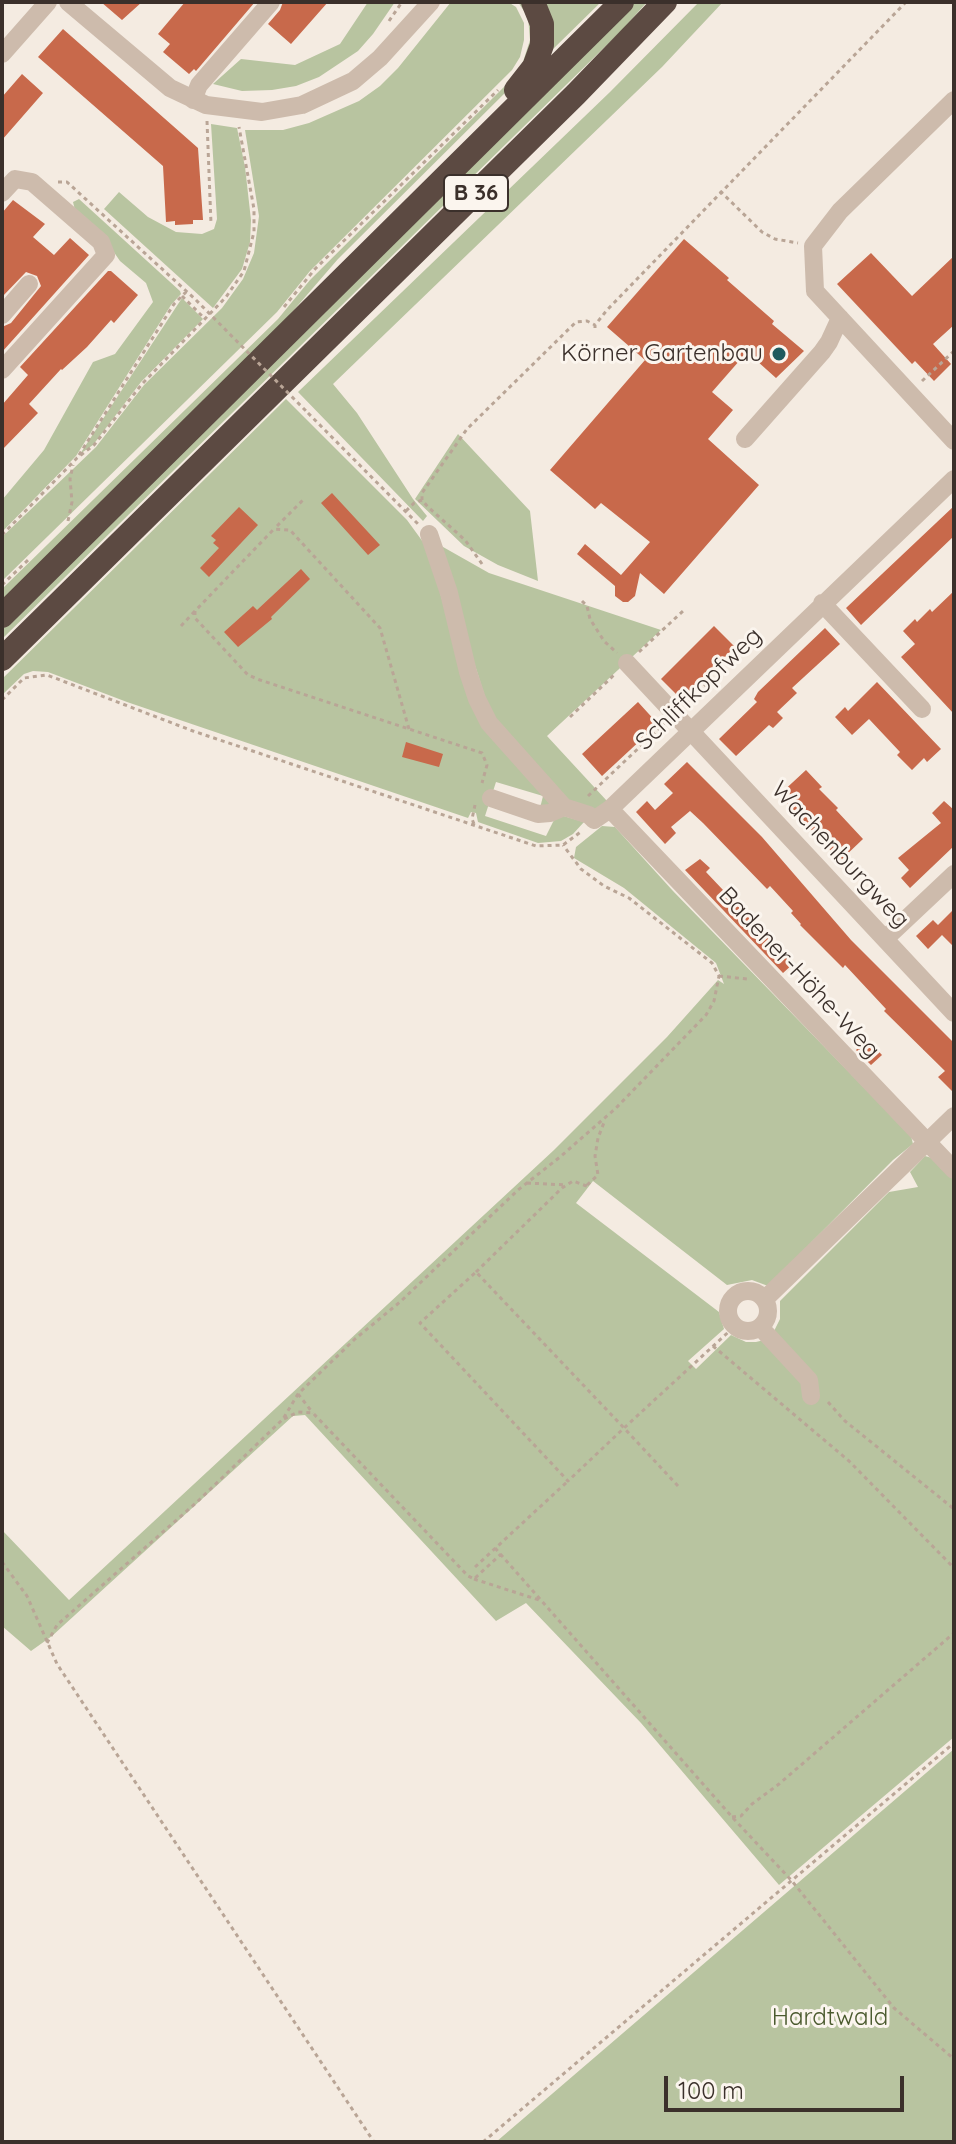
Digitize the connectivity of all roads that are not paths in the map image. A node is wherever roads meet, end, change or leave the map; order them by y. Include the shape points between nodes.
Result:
1 (48, 2) edge
2 (68, 2) edge
3 (271, 2) edge
4 (417, 2) edge
5 (431, 2) edge
6 (533, 2) edge
7 (622, 2) edge
8 (665, 2) edge
9 (391, 33) junction
10 (2, 54) edge
11 (954, 100) edge
12 (195, 108) junction
13 (449, 176) junction
14 (2, 193) edge
15 (29, 284) dead end
16 (2, 315) edge
17 (840, 318) junction
18 (2, 370) edge
19 (745, 439) dead end
20 (954, 441) edge
21 (953, 481) edge
22 (423, 528) road end
23 (822, 603) junction
24 (2, 616) edge
25 (2, 659) edge
26 (627, 663) road end
27 (922, 709) dead end
28 (692, 729) junction
29 (485, 796) road end
30 (564, 807) junction
31 (610, 809) junction
32 (954, 874) edge
33 (885, 939) junction
34 (954, 1013) edge
35 (954, 1116) edge
36 (926, 1142) junction
37 (954, 1170) edge
38 (765, 1299) junction
39 (760, 1327) junction
40 (811, 1390) road end

1 - 10 street
2 - 12 street
3 - 12 street via 199,85
4 - 9 street
5 - 9 street
6 - 13 highway via 543,35 534,67 478,127
7 - 13 highway, B 36
8 - 25 highway, B 36
9 - 12 street via 353,81 302,105 250,112
11 - 17 street via 840,211 813,246 815,291
13 - 24 highway, B 36
14 - 18 street via 15,179 32,182 101,242 106,255
15 - 16 street
17 - 19 street via 822,352
17 - 20 street
21 - 23 street, Schliffkopfweg
22 - 30 street via 489,723
23 - 27 street
23 - 28 street, Schliffkopfweg
26 - 28 street, Wachenburgweg
28 - 31 street, Schliffkopfweg
28 - 33 street, Wachenburgweg
29 - 30 street via 538,814
30 - 31 street, Schliffkopfweg via 594,820
31 - 36 street, Badener-Höhe-Weg
32 - 33 street
33 - 34 street, Wachenburgweg
35 - 36 street
36 - 37 street, Badener-Höhe-Weg
36 - 38 street
38 - 39 street via 768,1315
38 - 39 street via 753,1291 741,1291 731,1299 728,1317 735,1326 747,1331
39 - 40 street

